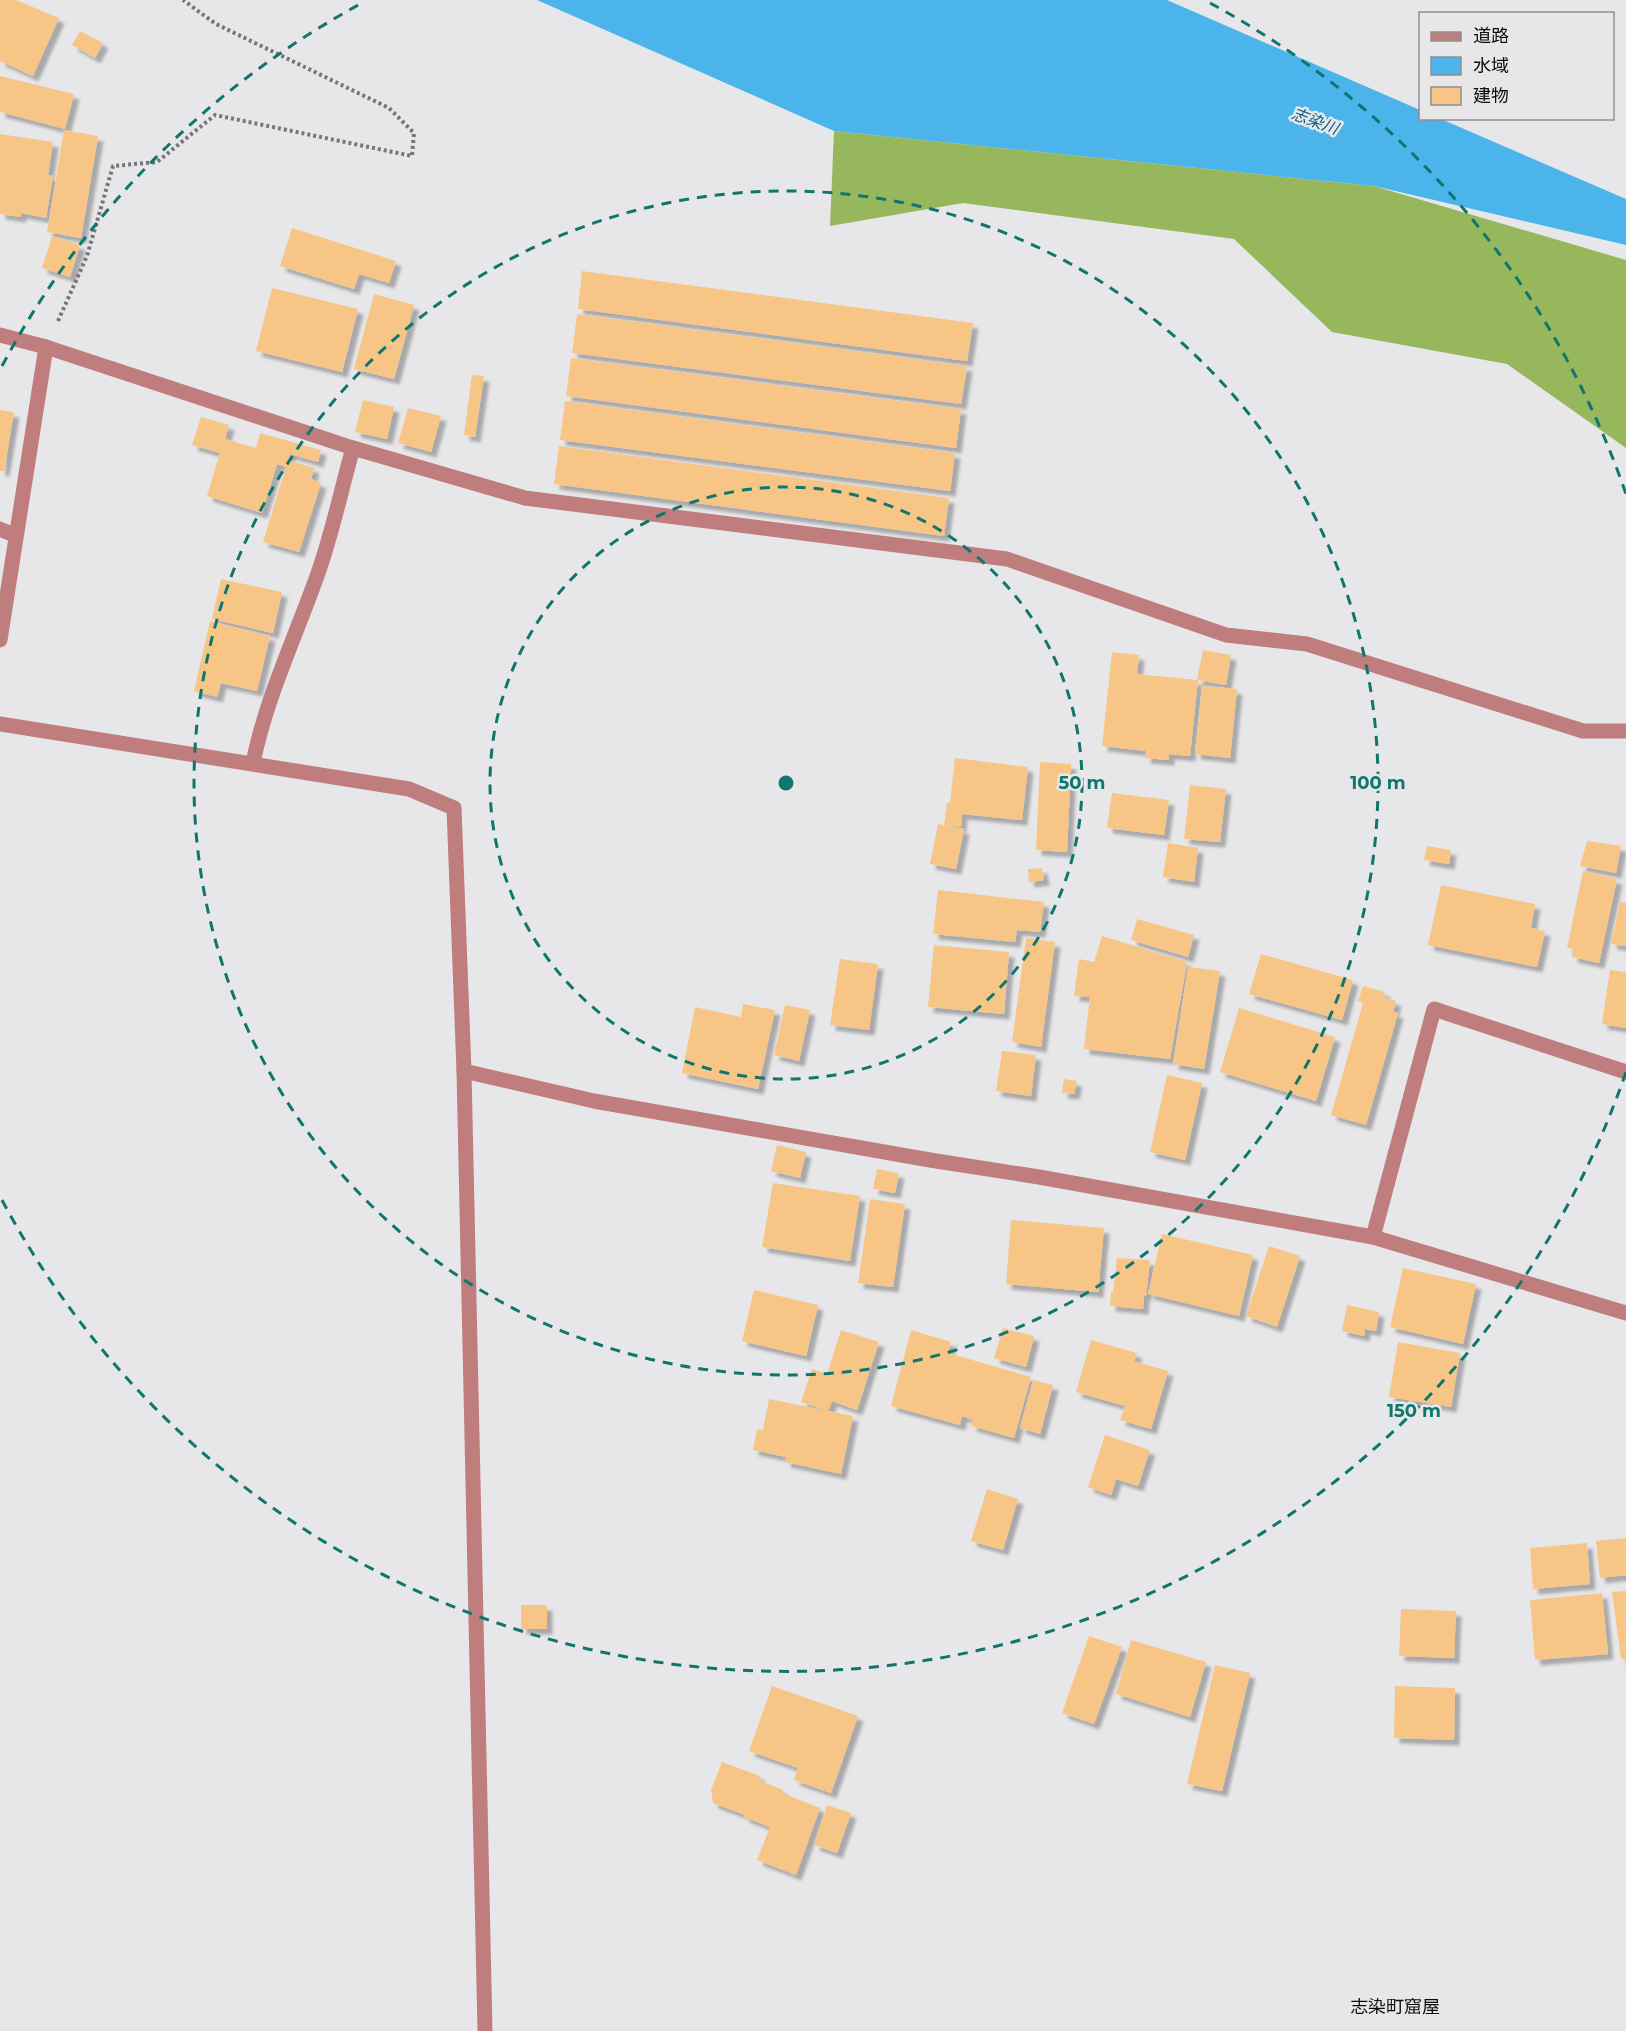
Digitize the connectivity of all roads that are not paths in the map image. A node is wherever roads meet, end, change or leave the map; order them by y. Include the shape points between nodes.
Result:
1 (0, 335) edge
2 (46, 347) junction
3 (353, 448) junction
4 (0, 529) edge
5 (16, 536) junction
6 (0, 640) edge
7 (0, 724) edge
8 (1626, 731) edge
9 (253, 763) junction
10 (464, 1071) junction
11 (1626, 1072) edge
12 (1374, 1237) junction
13 (1626, 1313) edge
14 (485, 2031) edge

1 - 2 street
2 - 3 street
2 - 5 street
3 - 8 street via 525,498 1007,560 1226,635 1307,644 1583,731
3 - 9 street via 318,573 270,697
4 - 5 street
5 - 6 street
7 - 9 street
9 - 10 street via 409,789 454,808
10 - 12 street via 594,1101
10 - 14 street
11 - 12 street via 1434,1009
12 - 13 street

